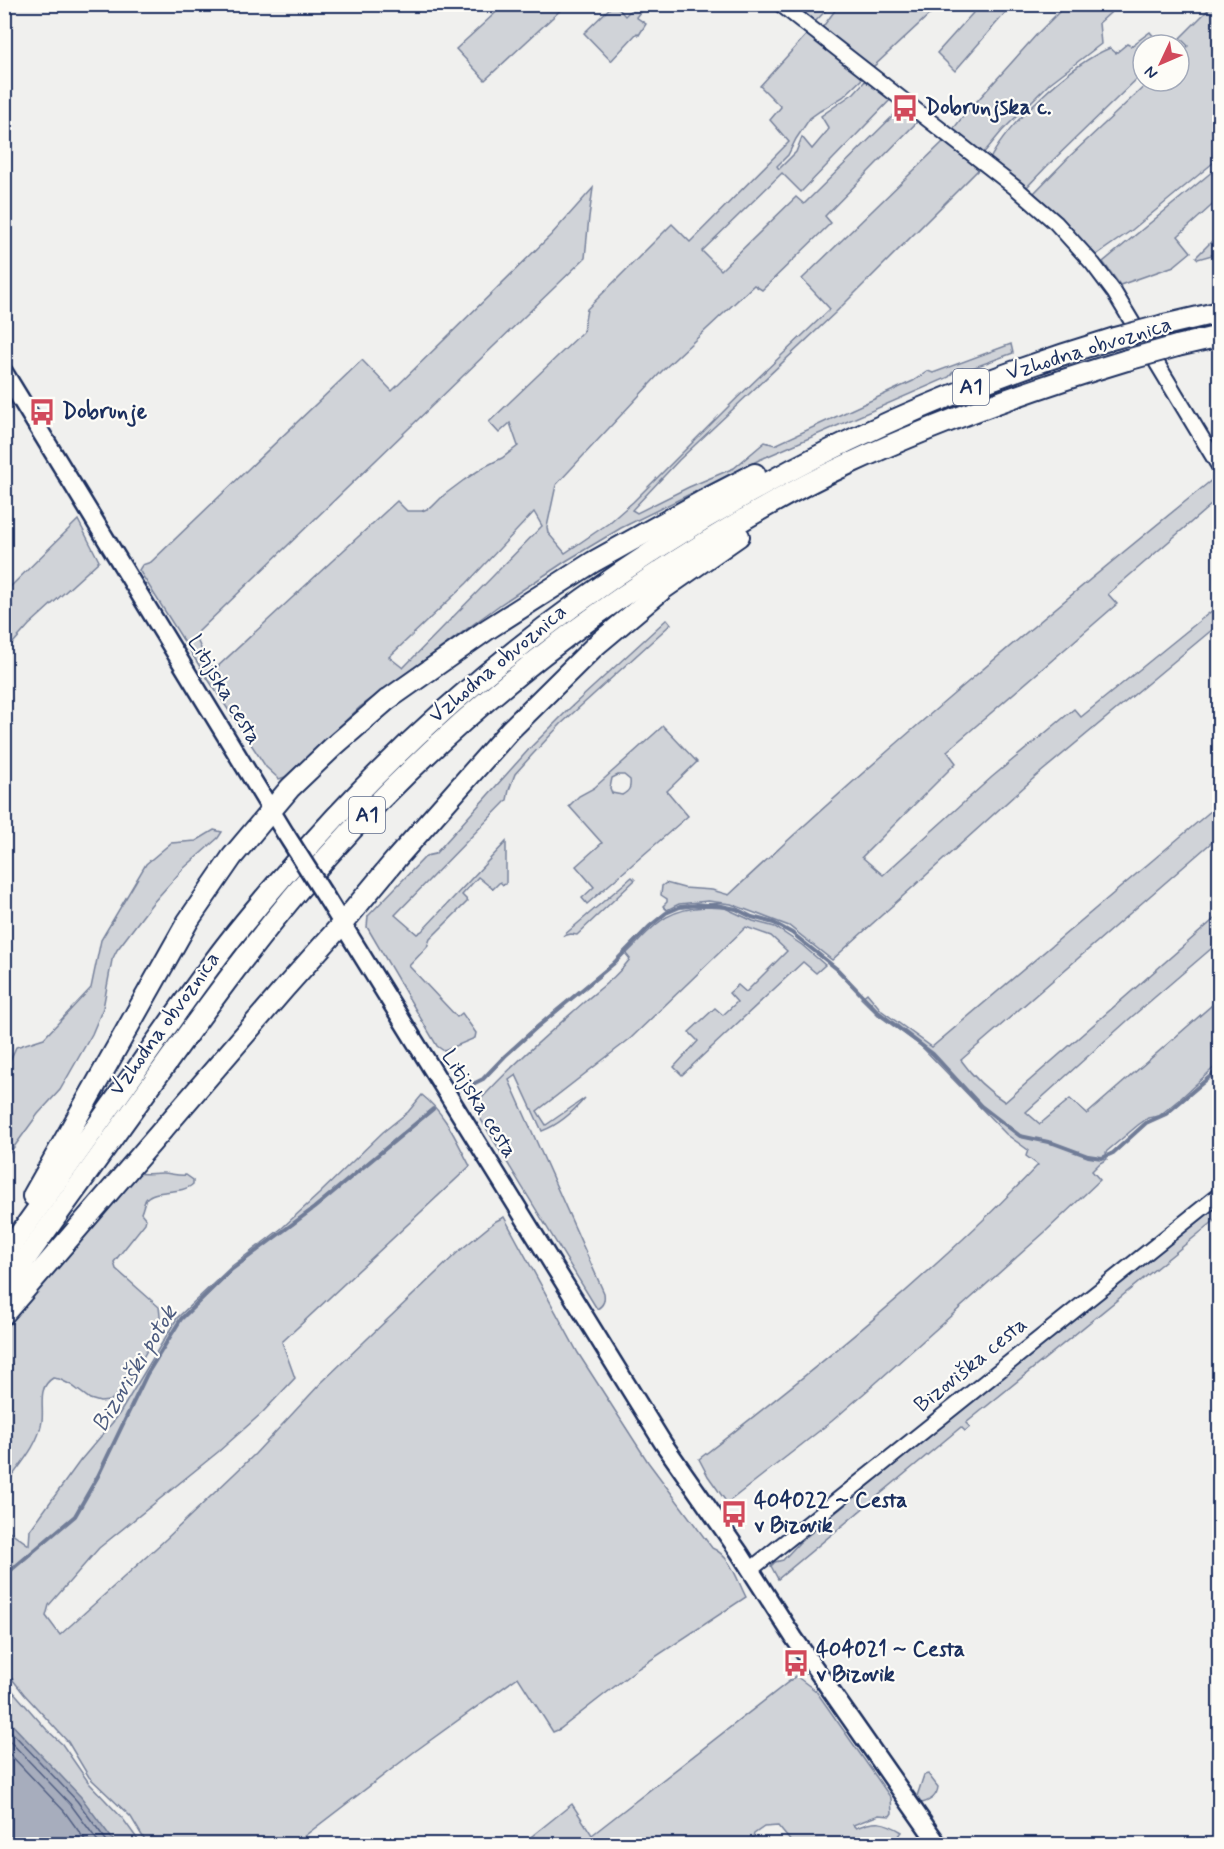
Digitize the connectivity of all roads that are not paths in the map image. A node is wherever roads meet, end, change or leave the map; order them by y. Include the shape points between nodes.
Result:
1 (780, 4) edge
2 (1220, 312) edge
3 (1220, 336) edge
4 (4, 372) edge
5 (833, 447) junction
6 (846, 465) junction
7 (1219, 467) edge
8 (271, 810) junction
9 (342, 924) junction
10 (1220, 1194) edge
11 (4, 1237) edge
12 (4, 1256) edge
13 (4, 1289) edge
14 (4, 1314) edge
15 (750, 1570) junction
16 (939, 1845) edge

1 - 7 street via 1056,223 1114,292
2 - 5 highway, Vzhodna obvoznica / A1, bridge via 1064,353 963,390
3 - 6 highway, Vzhodna obvoznica / A1, bridge via 1127,360 1004,400
4 - 8 main road, Litijska cesta
5 - 8 highway via 802,450 701,502 593,562 488,629 361,721
5 - 12 highway, Vzhodna obvoznica / A1 via 710,514 607,581 510,654 382,770 325,828 215,959
6 - 9 highway via 817,490 687,571 595,646 510,730
6 - 13 highway, Vzhodna obvoznica / A1 via 731,526 580,627 486,702 397,784 328,856 233,971
8 - 9 main road, Litijska cesta, bridge
8 - 11 highway via 232,857 188,921 55,1159
9 - 14 highway
9 - 15 main road, Litijska cesta via 657,1433
10 - 15 street, Bizoviška cesta
15 - 16 main road, Litijska cesta

